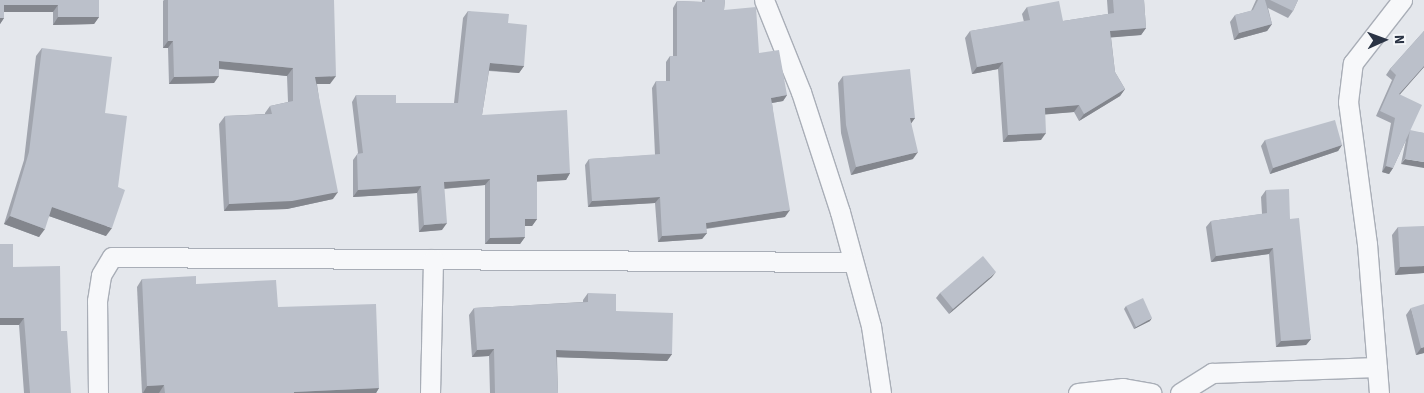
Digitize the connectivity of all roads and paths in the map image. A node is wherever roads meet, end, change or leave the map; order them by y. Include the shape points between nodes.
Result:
1 (764, 0) edge
2 (1402, 0) edge
3 (433, 259) junction
4 (854, 262) junction
5 (1377, 366) junction
6 (98, 393) edge
7 (430, 393) edge
8 (881, 393) edge
9 (1078, 393) edge
10 (1152, 393) edge
11 (1180, 393) edge
12 (1379, 393) edge

1 - 4 street via 801,92
2 - 5 street via 1352,63 1348,102 1367,244
3 - 4 street
3 - 6 street via 112,257 101,275 97,300
3 - 7 street
4 - 8 street via 871,326
5 - 11 street via 1212,373
5 - 12 street
9 - 10 street via 1123,388

